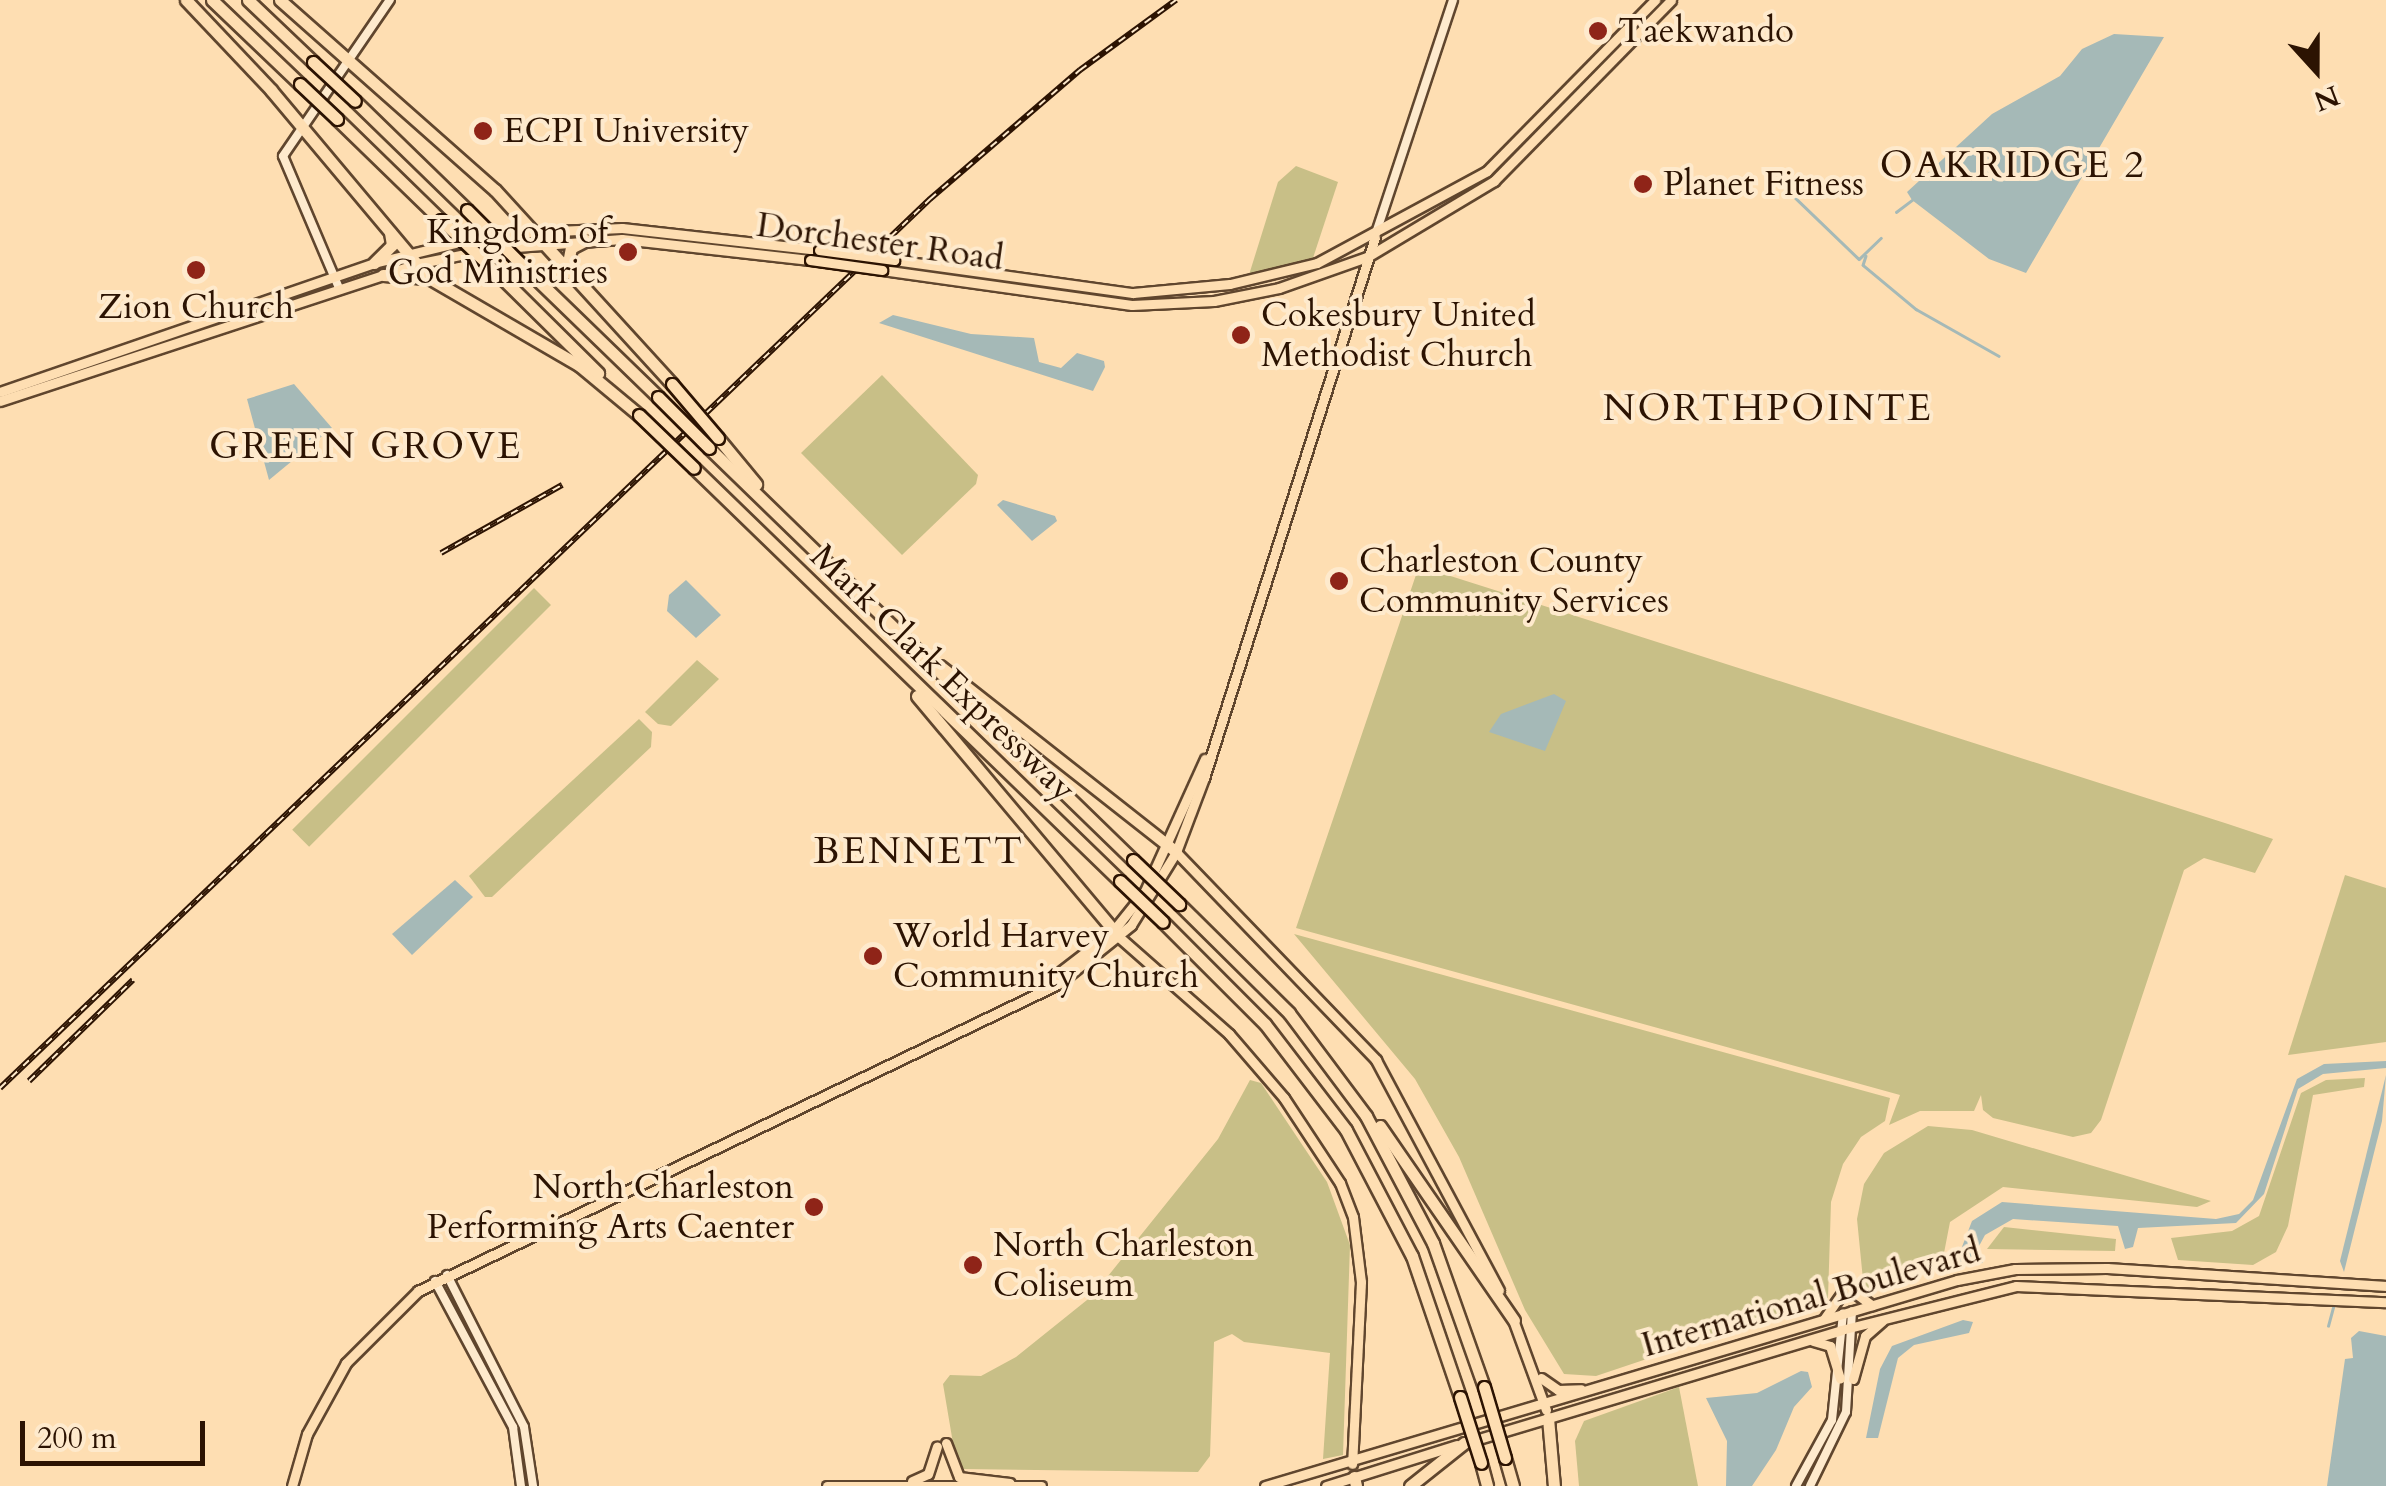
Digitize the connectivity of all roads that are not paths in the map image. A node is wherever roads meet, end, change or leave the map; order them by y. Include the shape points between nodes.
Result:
1 (186, 0) edge
2 (212, 0) edge
3 (248, 0) edge
4 (280, 0) edge
5 (390, 0) edge
6 (1452, 0) edge
7 (1655, 0) edge
8 (1671, 0) edge
9 (350, 56) junction
10 (301, 126) junction
11 (389, 228) junction
12 (532, 230) junction
13 (1375, 237) junction
14 (586, 240) junction
15 (544, 242) junction
16 (408, 252) junction
17 (1367, 257) junction
18 (374, 262) junction
19 (416, 264) junction
20 (568, 272) junction
21 (383, 275) junction
22 (333, 276) junction
23 (428, 278) junction
24 (339, 288) junction
25 (0, 392) edge
26 (0, 401) edge
27 (640, 415) junction
28 (714, 443) junction
29 (847, 619) junction
30 (892, 624) junction
31 (1173, 849) junction
32 (1116, 934) junction
33 (1305, 1032) junction
34 (2107, 1268) junction
35 (446, 1274) junction
36 (435, 1281) junction
37 (2106, 1285) junction
38 (2386, 1286) edge
39 (2386, 1302) edge
40 (1872, 1304) junction
41 (1847, 1312) junction
42 (1886, 1318) junction
43 (1823, 1319) junction
44 (1514, 1320) junction
45 (1846, 1329) junction
46 (1805, 1341) junction
47 (1536, 1368) junction
48 (1840, 1378) junction
49 (1853, 1379) junction
50 (1603, 1386) junction
51 (1546, 1411) junction
52 (1464, 1443) junction
53 (1352, 1463) junction
54 (1355, 1482) edge
55 (898, 1484) edge
56 (292, 1486) edge
57 (521, 1486) edge
58 (533, 1486) edge
59 (827, 1486) edge
60 (942, 1486) edge
61 (1018, 1486) edge
62 (1041, 1486) edge
63 (1265, 1486) edge
64 (1326, 1486) edge
65 (1410, 1486) edge
66 (1486, 1486) edge
67 (1513, 1486) edge
68 (1554, 1486) edge
69 (1796, 1486) edge
70 (1810, 1486) edge

1 - 10 highway
2 - 27 highway, Mark Clark Expressway, bridge
3 - 28 highway, bridge
4 - 9 highway
5 - 9 street
6 - 13 street
7 - 13 main road, Dorchester Road via 1487,171
8 - 17 main road, Dorchester Road via 1494,181
9 - 10 street
9 - 12 highway
10 - 11 highway
10 - 22 street via 283,162
11 - 16 highway
11 - 18 highway via 392,245
12 - 13 main road, Dorchester Road, bridge via 705,233 1132,293 1246,281 1317,263
12 - 15 highway
12 - 16 main road, Dorchester Road
13 - 17 main road
14 - 15 main road, Dorchester Road
14 - 17 main road, Dorchester Road, bridge via 704,244 1132,305 1265,292
14 - 20 highway via 568,253
15 - 19 main road, Dorchester Road
15 - 20 highway
16 - 18 main road, Dorchester Road
16 - 19 highway
17 - 31 main road
18 - 22 main road, Dorchester Road
19 - 21 main road, Dorchester Road
19 - 23 highway
20 - 28 highway, bridge via 672,384
21 - 23 highway
21 - 24 main road, Dorchester Road
22 - 24 street
22 - 25 main road, Dorchester Road
23 - 27 highway via 580,366
24 - 26 main road, Dorchester Road
27 - 29 highway, Mark Clark Expressway, bridge
28 - 30 highway, Mark Clark Expressway
29 - 32 highway
29 - 66 highway, Mark Clark Expressway, bridge via 1280,1040 1346,1130 1418,1268
30 - 31 highway
30 - 33 highway, Mark Clark Expressway, bridge
31 - 32 main road
31 - 44 main road via 1376,1060
32 - 35 main road via 1038,990
32 - 53 main road via 1229,1034 1284,1098 1340,1183 1360,1265
33 - 44 highway via 1352,1083
33 - 67 highway, Mark Clark Expressway, bridge via 1352,1094 1407,1188 1454,1294
34 - 37 main road
34 - 38 main road, International Boulevard
34 - 40 main road, International Boulevard via 2015,1269
35 - 36 main road
35 - 58 street via 524,1426
36 - 56 main road via 401,1304 346,1363 307,1434
36 - 57 street via 513,1427
37 - 39 main road, International Boulevard
37 - 42 main road, International Boulevard via 2016,1286
40 - 41 main road, International Boulevard
40 - 43 main road via 1847,1292
41 - 43 main road, International Boulevard
41 - 45 street
42 - 45 main road, International Boulevard
42 - 49 main road via 1865,1336
43 - 50 main road, International Boulevard
44 - 47 main road
45 - 46 main road, International Boulevard
45 - 48 street
45 - 49 street
46 - 48 main road via 1830,1346
46 - 51 main road, International Boulevard
47 - 50 main road via 1558,1390
47 - 51 main road
48 - 69 street via 1826,1434
49 - 70 street via 1842,1426
50 - 51 main road, International Boulevard
51 - 52 main road, International Boulevard
51 - 53 main road, International Boulevard
51 - 68 highway
52 - 54 main road, International Boulevard
52 - 65 highway
53 - 54 main road
53 - 63 main road, International Boulevard
54 - 64 main road, International Boulevard
55 - 59 main road
55 - 60 main road
55 - 61 main road via 928,1474 941,1444 959,1476
60 - 61 main road
61 - 62 main road

